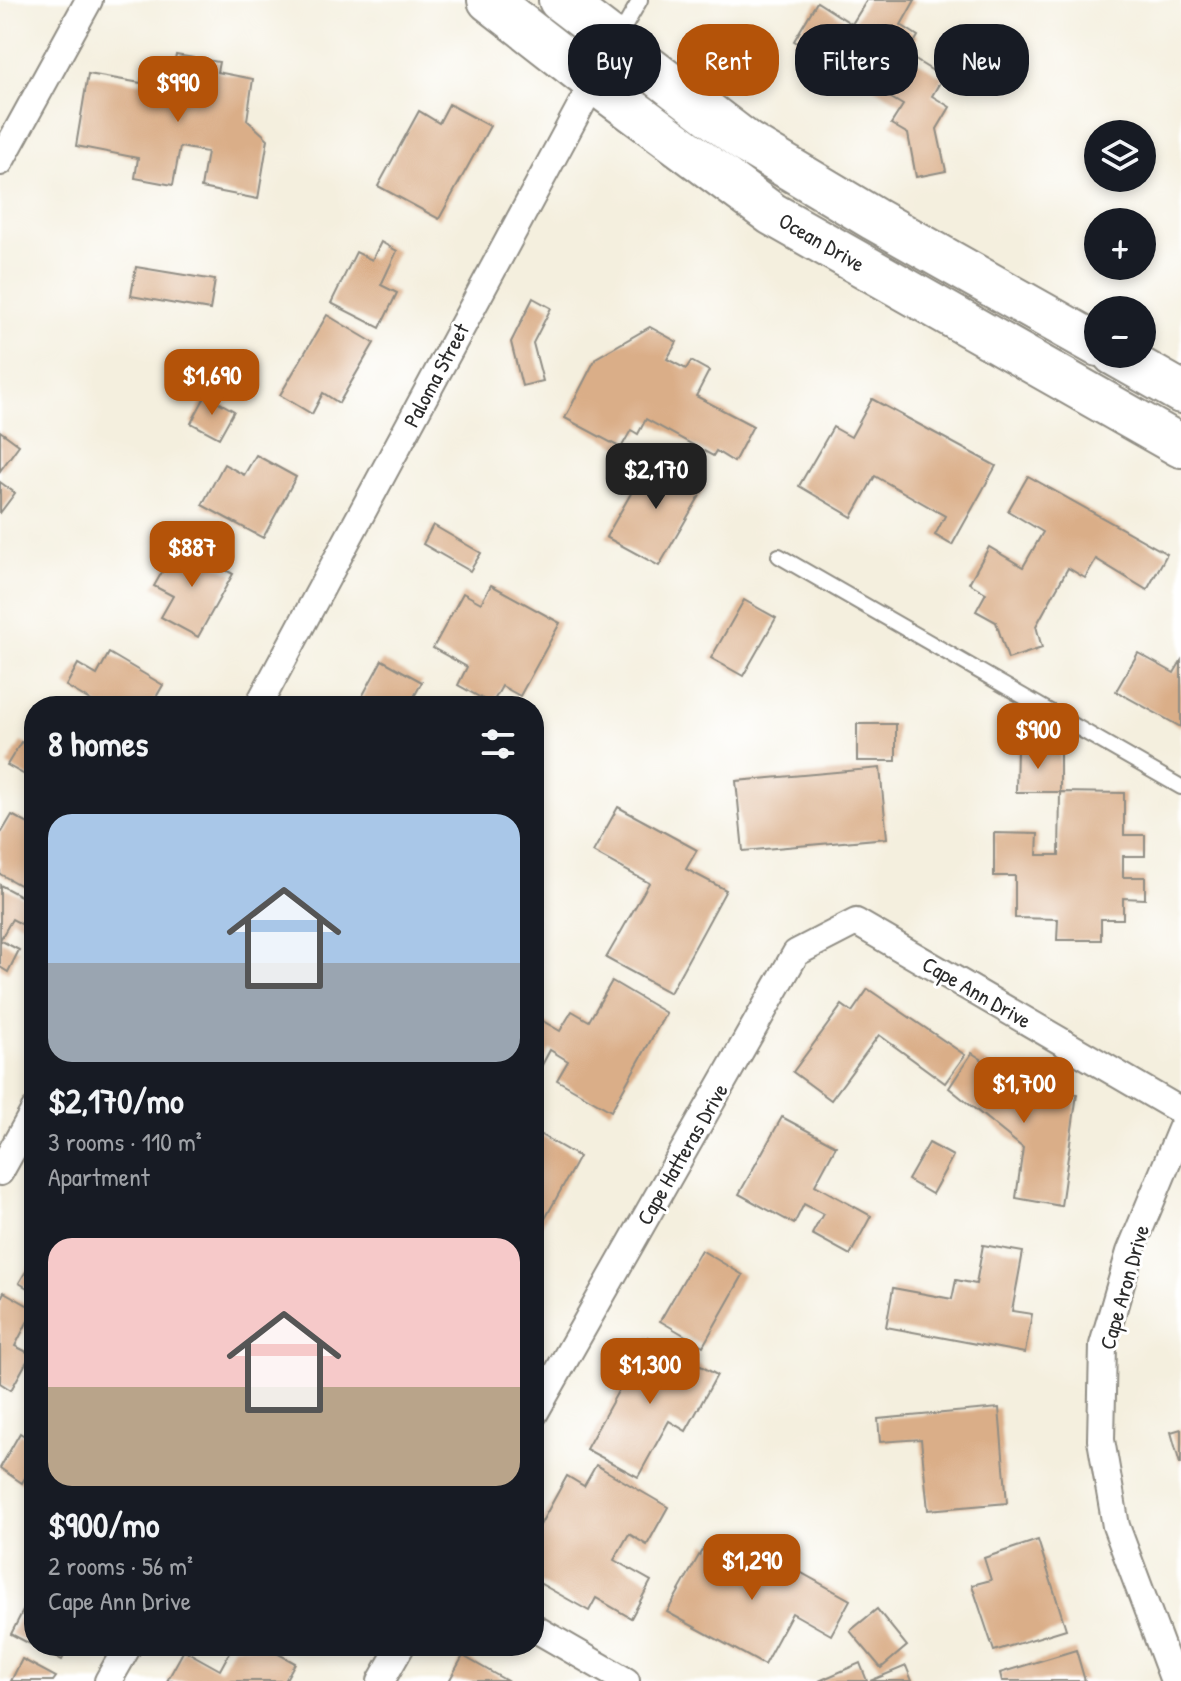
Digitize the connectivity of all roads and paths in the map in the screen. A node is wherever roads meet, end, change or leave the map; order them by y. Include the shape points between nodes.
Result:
1 (89, 0) edge
2 (489, 0) edge
3 (560, 0) edge
4 (640, 0) edge
5 (589, 24) edge
6 (626, 24) edge
7 (568, 62) edge
8 (661, 79) edge
9 (586, 96) edge
10 (613, 96) edge
11 (0, 162) edge
12 (1084, 337) edge
13 (1139, 368) edge
14 (1181, 392) edge
15 (1181, 446) edge
16 (779, 556) dead end
17 (263, 696) edge
18 (1181, 787) edge
19 (856, 922) joint
20 (1181, 1111) edge
21 (24, 1129) edge
22 (1181, 1129) edge
23 (0, 1172) edge
24 (544, 1396) edge
25 (544, 1634) edge
26 (122, 1656) edge
27 (395, 1656) edge
28 (108, 1681) edge
29 (381, 1681) edge
30 (626, 1681) edge
31 (1174, 1681) edge

1 - 11 street
2 - 7 main road, Ocean Drive
3 - 5 main road
4 - 6 lane
8 - 12 main road via 747,143
9 - 17 street, Paloma Street
10 - 15 main road, Ocean Drive via 772,214
13 - 14 main road
16 - 18 lane
19 - 20 street, Cape Ann Drive
19 - 24 street, Cape Hatteras Drive via 796,953
21 - 23 street
22 - 31 street, Cape Aron Drive via 1130,1252 1103,1345 1101,1440 1116,1526
25 - 30 street
26 - 28 street
27 - 29 street

